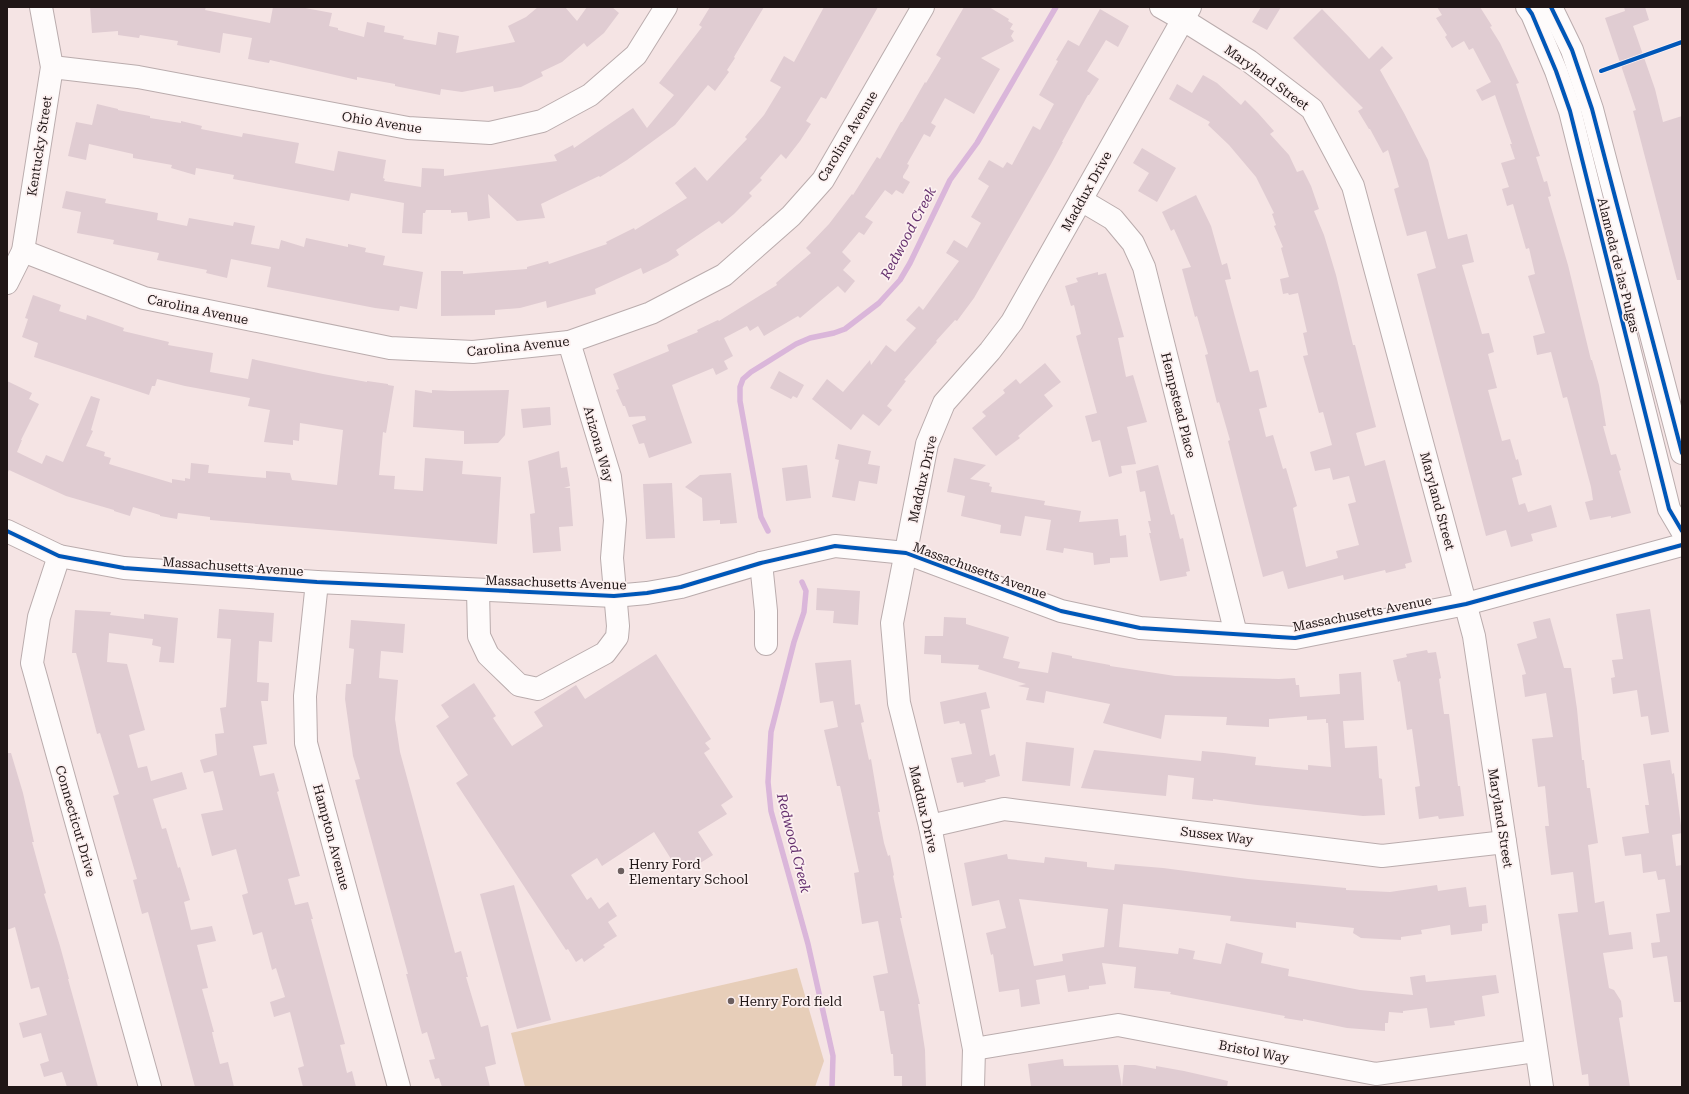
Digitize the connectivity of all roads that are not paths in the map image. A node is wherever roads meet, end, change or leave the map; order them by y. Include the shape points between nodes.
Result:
1 (41, 7) edge
2 (666, 7) edge
3 (923, 7) edge
4 (1160, 7) edge
5 (1528, 7) edge
6 (1551, 7) edge
7 (1186, 13) edge
8 (52, 67) junction
9 (1081, 200) junction
10 (23, 251) junction
11 (7, 283) edge
12 (569, 342) junction
13 (1682, 453) edge
14 (7, 531) edge
15 (1682, 531) edge
16 (1682, 545) edge
17 (906, 553) junction
18 (59, 556) junction
19 (762, 563) junction
20 (317, 582) junction
21 (478, 590) junction
22 (614, 596) junction
23 (1466, 604) junction
24 (1236, 634) junction
25 (766, 644) dead end
26 (930, 826) junction
27 (1505, 842) junction
28 (974, 1049) junction
29 (1535, 1052) junction
30 (150, 1087) edge
31 (399, 1087) edge
32 (973, 1087) edge
33 (1542, 1087) edge

1 - 8 street, Kentucky Street
2 - 8 street, Ohio Avenue via 636,55 590,95 542,122 490,133 408,128 138,77
3 - 12 street, Carolina Avenue via 823,180 791,216 724,275 651,313
4 - 7 street, Maryland Street
5 - 15 street, Alameda de las Pulgas via 1570,111 1669,509
6 - 13 street, Alameda de las Pulgas via 1572,50 1592,109
7 - 9 street, Maddux Drive
7 - 23 street, Maryland Street via 1312,109 1353,186
8 - 10 street, Kentucky Street
9 - 17 street, Maddux Drive via 1012,322 944,403 927,444
9 - 24 street, Hempstead Place via 1113,219 1133,243 1144,267
10 - 11 street, Kentucky Street
10 - 12 street, Carolina Avenue via 144,298 390,348 473,352
12 - 22 street, Arizona Way via 610,477 615,520 612,558
14 - 18 street, Massachusetts Avenue
16 - 23 street, Massachusetts Avenue
17 - 19 street, Massachusetts Avenue via 835,546
17 - 24 street, Massachusetts Avenue via 1061,611 1140,628
17 - 26 street, Maddux Drive via 892,623 899,703
18 - 20 street, Massachusetts Avenue via 124,568
18 - 30 street, Connecticut Drive via 39,617 32,663
19 - 22 street, Massachusetts Avenue via 681,587
19 - 25 street
20 - 21 street, Massachusetts Avenue
20 - 31 street, Hampton Avenue via 305,696 306,743
21 - 22 street, Massachusetts Avenue
21 - 22 street, Arizona Way via 479,636 488,655 519,684 538,689 605,653 617,637
23 - 24 street, Massachusetts Avenue via 1294,638
23 - 27 street, Maryland Street via 1474,636
26 - 27 street, Sussex Way via 1004,809 1382,856
26 - 28 street, Maddux Drive
27 - 29 street, Maryland Street
28 - 29 street, Bristol Way via 1118,1025 1376,1074
28 - 32 street, Maddux Drive
29 - 33 street, Maryland Street

